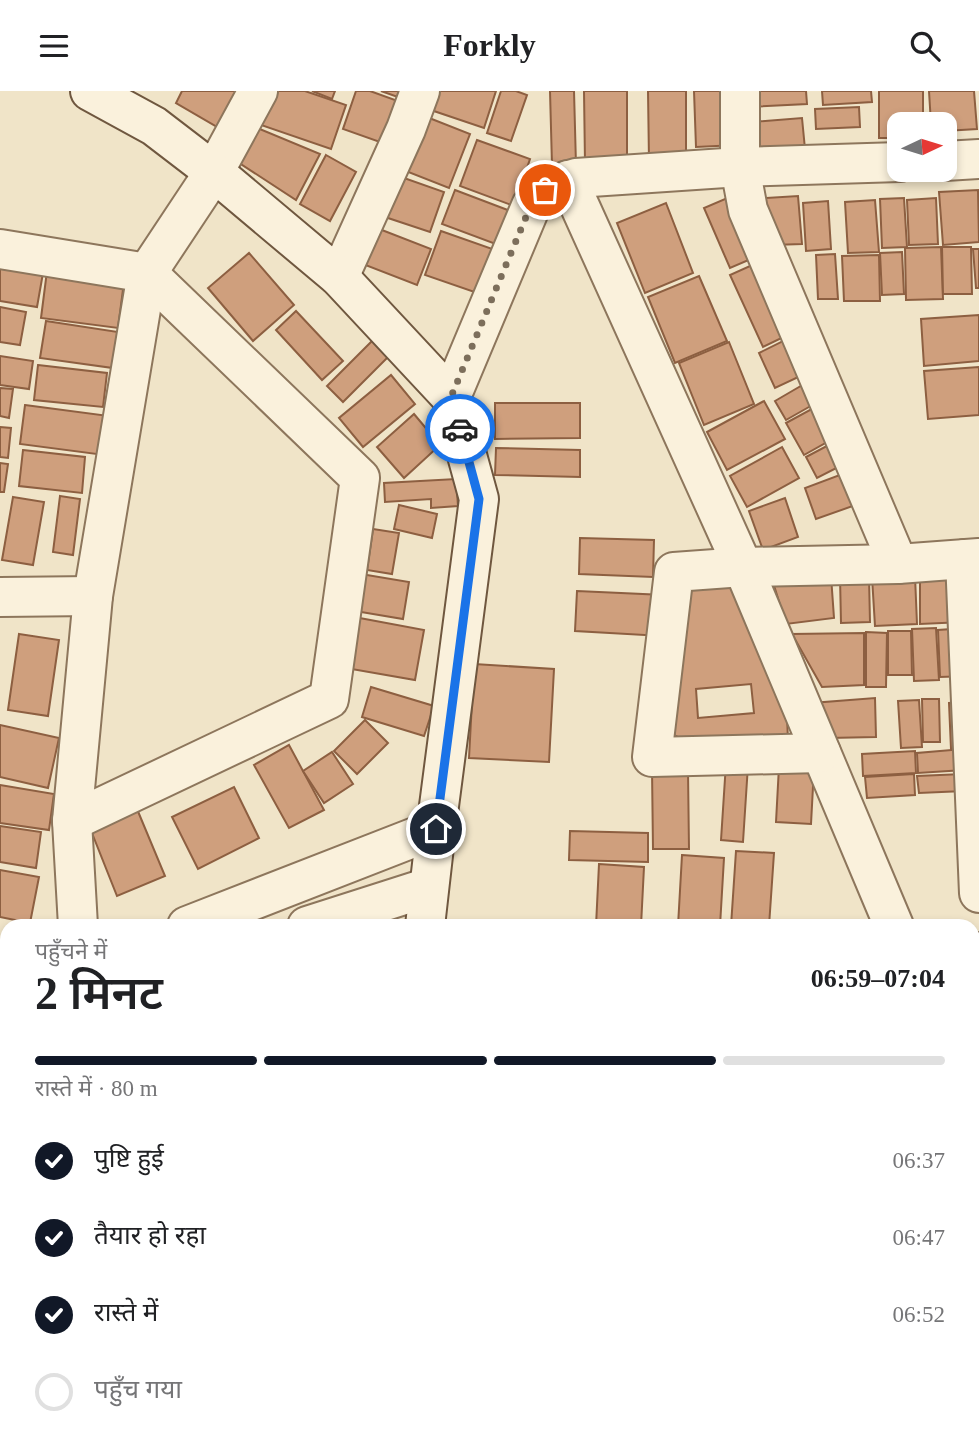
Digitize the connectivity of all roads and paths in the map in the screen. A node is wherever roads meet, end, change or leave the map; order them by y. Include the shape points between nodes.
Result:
1 (90, 91) edge
2 (258, 91) edge
3 (420, 91) edge
4 (740, 91) edge
5 (979, 159) edge
6 (957, 160) edge
7 (887, 162) edge
8 (740, 167) junction
9 (215, 172) junction
10 (568, 180) junction
11 (0, 249) edge
12 (147, 272) junction
13 (339, 277) junction
14 (451, 397) junction
15 (972, 559) edge
16 (898, 564) junction
17 (743, 567) junction
18 (93, 596) junction
19 (0, 597) edge
20 (821, 753) junction
21 (72, 821) junction
22 (436, 829) junction
23 (429, 887) junction
24 (979, 893) edge
25 (78, 919) edge
26 (205, 919) edge
27 (329, 919) edge
28 (426, 919) edge
29 (891, 919) edge

1 - 9 street via 154,126
2 - 9 street
3 - 13 street
4 - 8 street
5 - 6 street
7 - 8 street
8 - 10 street
8 - 16 street via 748,210
9 - 12 street
9 - 13 street
10 - 14 street via 545,190 531,205
10 - 17 street
11 - 12 street
12 - 18 street
12 - 21 street via 360,478 329,699
13 - 14 street
14 - 22 street via 479,499
15 - 16 street
15 - 24 street
16 - 17 street
17 - 20 street
17 - 20 street via 674,572 652,757
18 - 19 street
18 - 21 street
20 - 29 street
21 - 25 street
22 - 23 street
22 - 26 street
23 - 27 street
23 - 28 street

